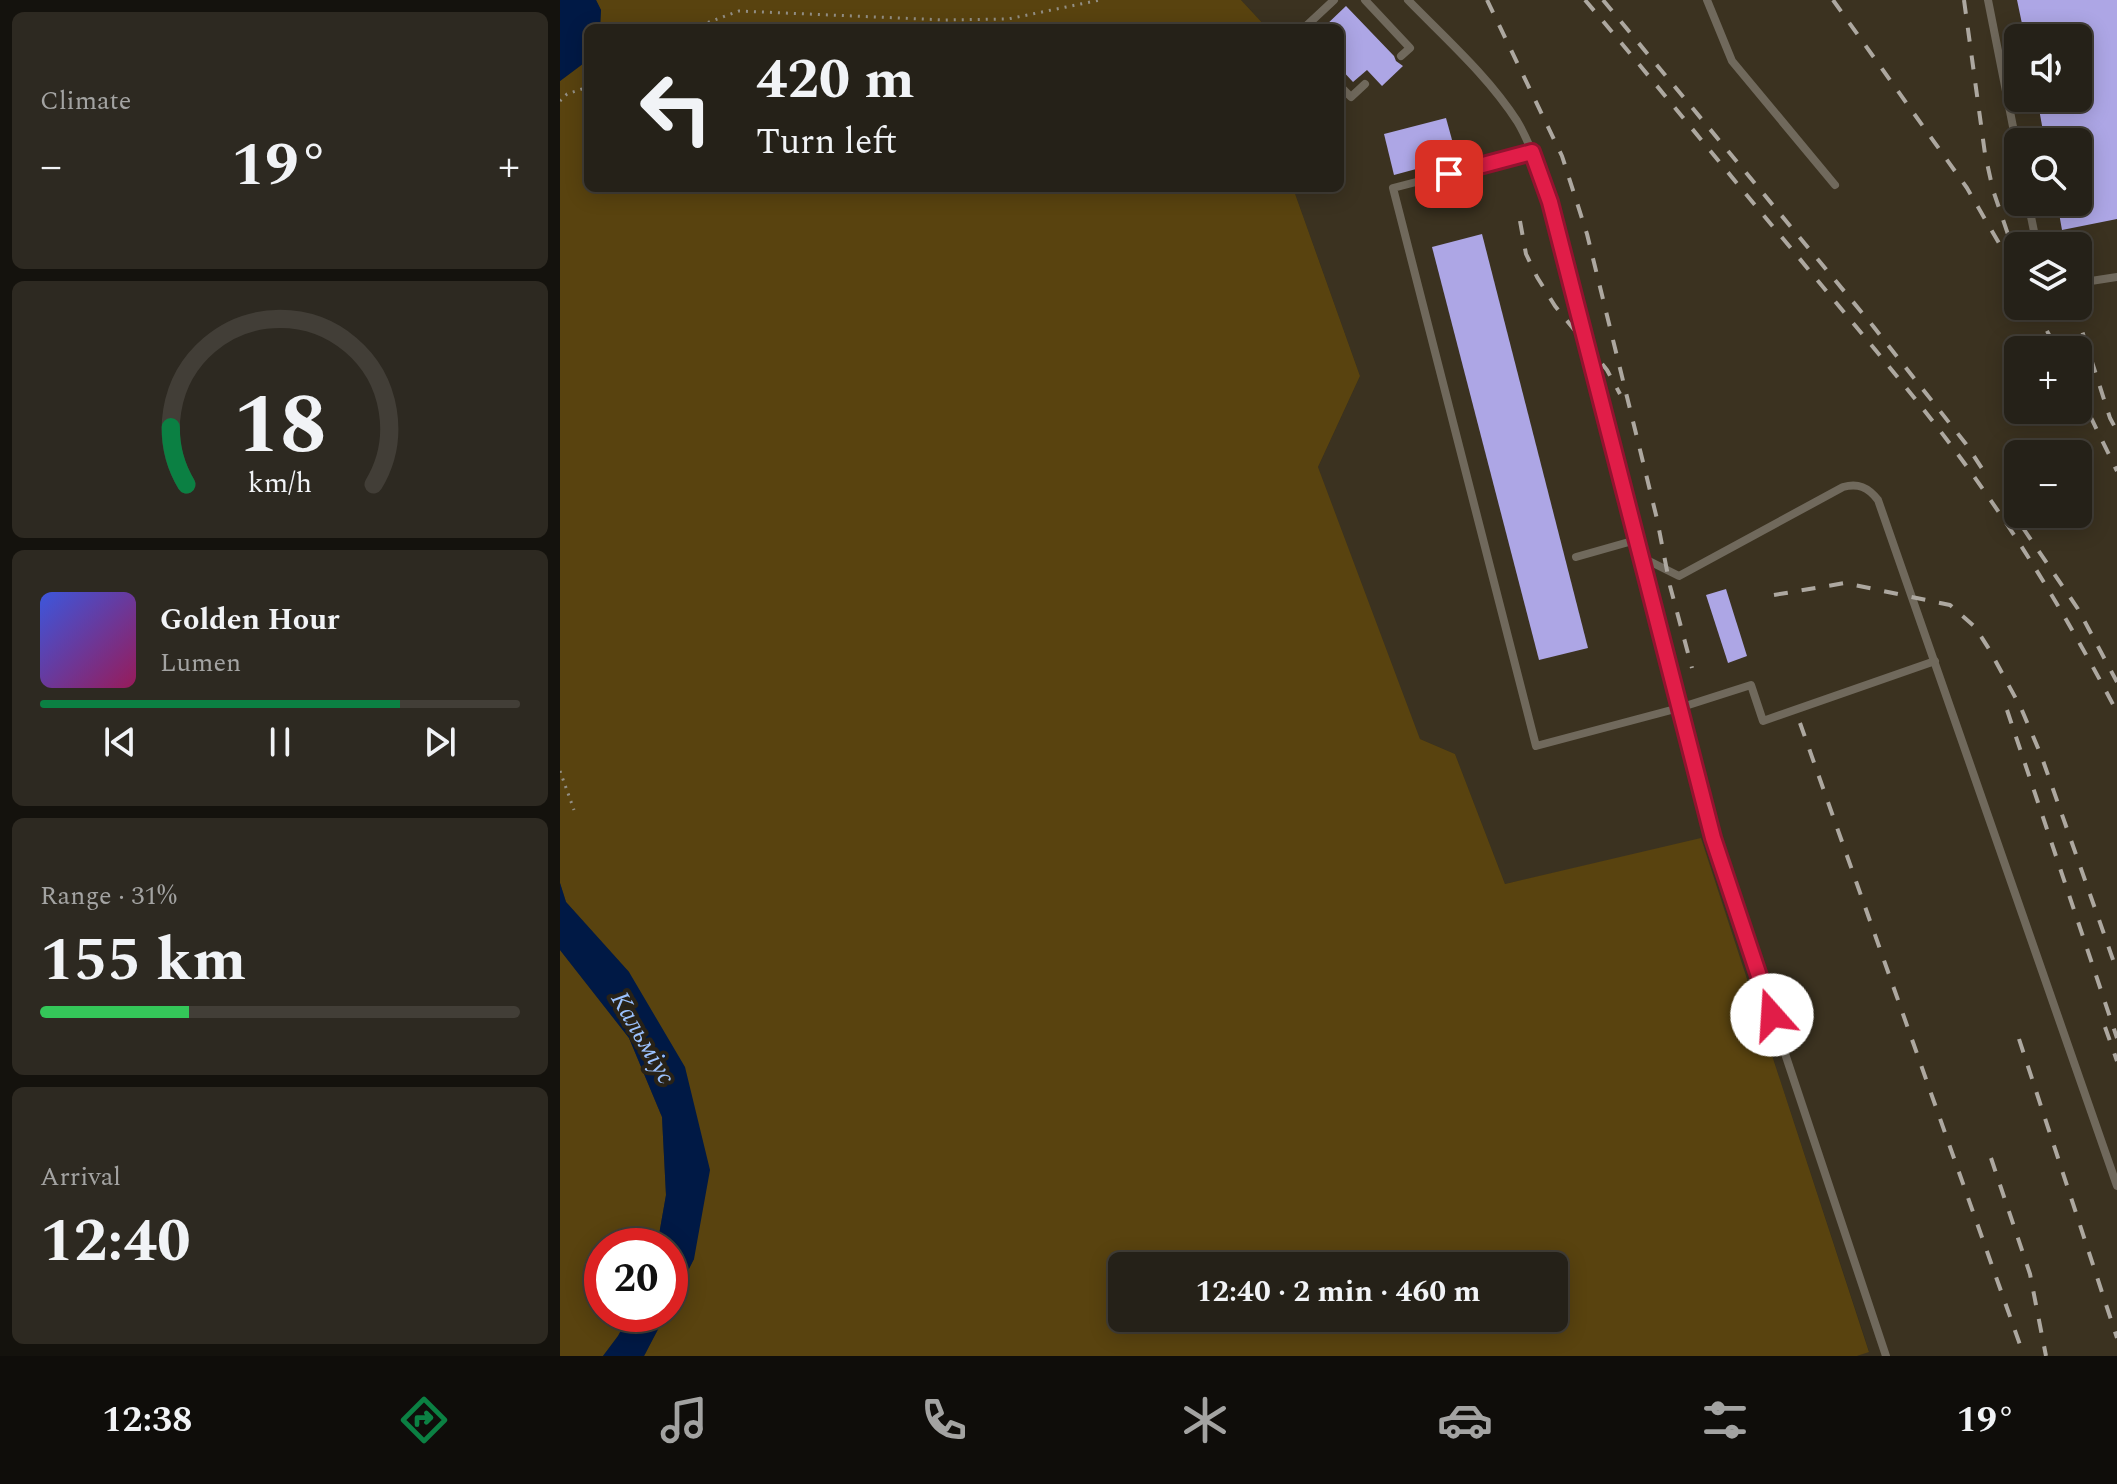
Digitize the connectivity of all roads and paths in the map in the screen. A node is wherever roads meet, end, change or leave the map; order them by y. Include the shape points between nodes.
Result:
1 (1100, 0) edge
2 (1334, 0) edge
3 (1365, 0) edge
4 (1408, 0) edge
5 (1707, 0) edge
6 (1988, 0) edge
7 (704, 24) edge
8 (1308, 24) edge
9 (1401, 56) dead end
10 (1365, 84) dead end
11 (584, 88) edge
12 (1344, 90) edge
13 (560, 101) edge
14 (2013, 128) edge
15 (1532, 152) junction
16 (1835, 185) dead end
17 (2117, 277) edge
18 (2092, 281) edge
19 (1636, 540) junction
20 (1576, 557) dead end
21 (1641, 557) junction
22 (1935, 661) junction
23 (1679, 708) junction
24 (560, 771) edge
25 (574, 810) dead end
26 (2117, 1186) edge
27 (1886, 1356) edge

1 - 7 path via 1008,19 739,11
2 - 8 lane
3 - 9 lane via 1410,48
4 - 15 lane via 1490,86
5 - 16 lane via 1732,61
6 - 14 lane
10 - 12 lane via 1351,97
11 - 13 path
15 - 19 lane via 1550,202
15 - 23 lane via 1393,188 1536,746
17 - 18 lane
19 - 20 lane
19 - 21 lane
21 - 22 lane via 1679,576 1843,487 1863,486 1878,500
21 - 23 lane
22 - 23 lane via 1763,721 1751,685
22 - 26 lane
23 - 27 lane via 1713,838
24 - 25 path

